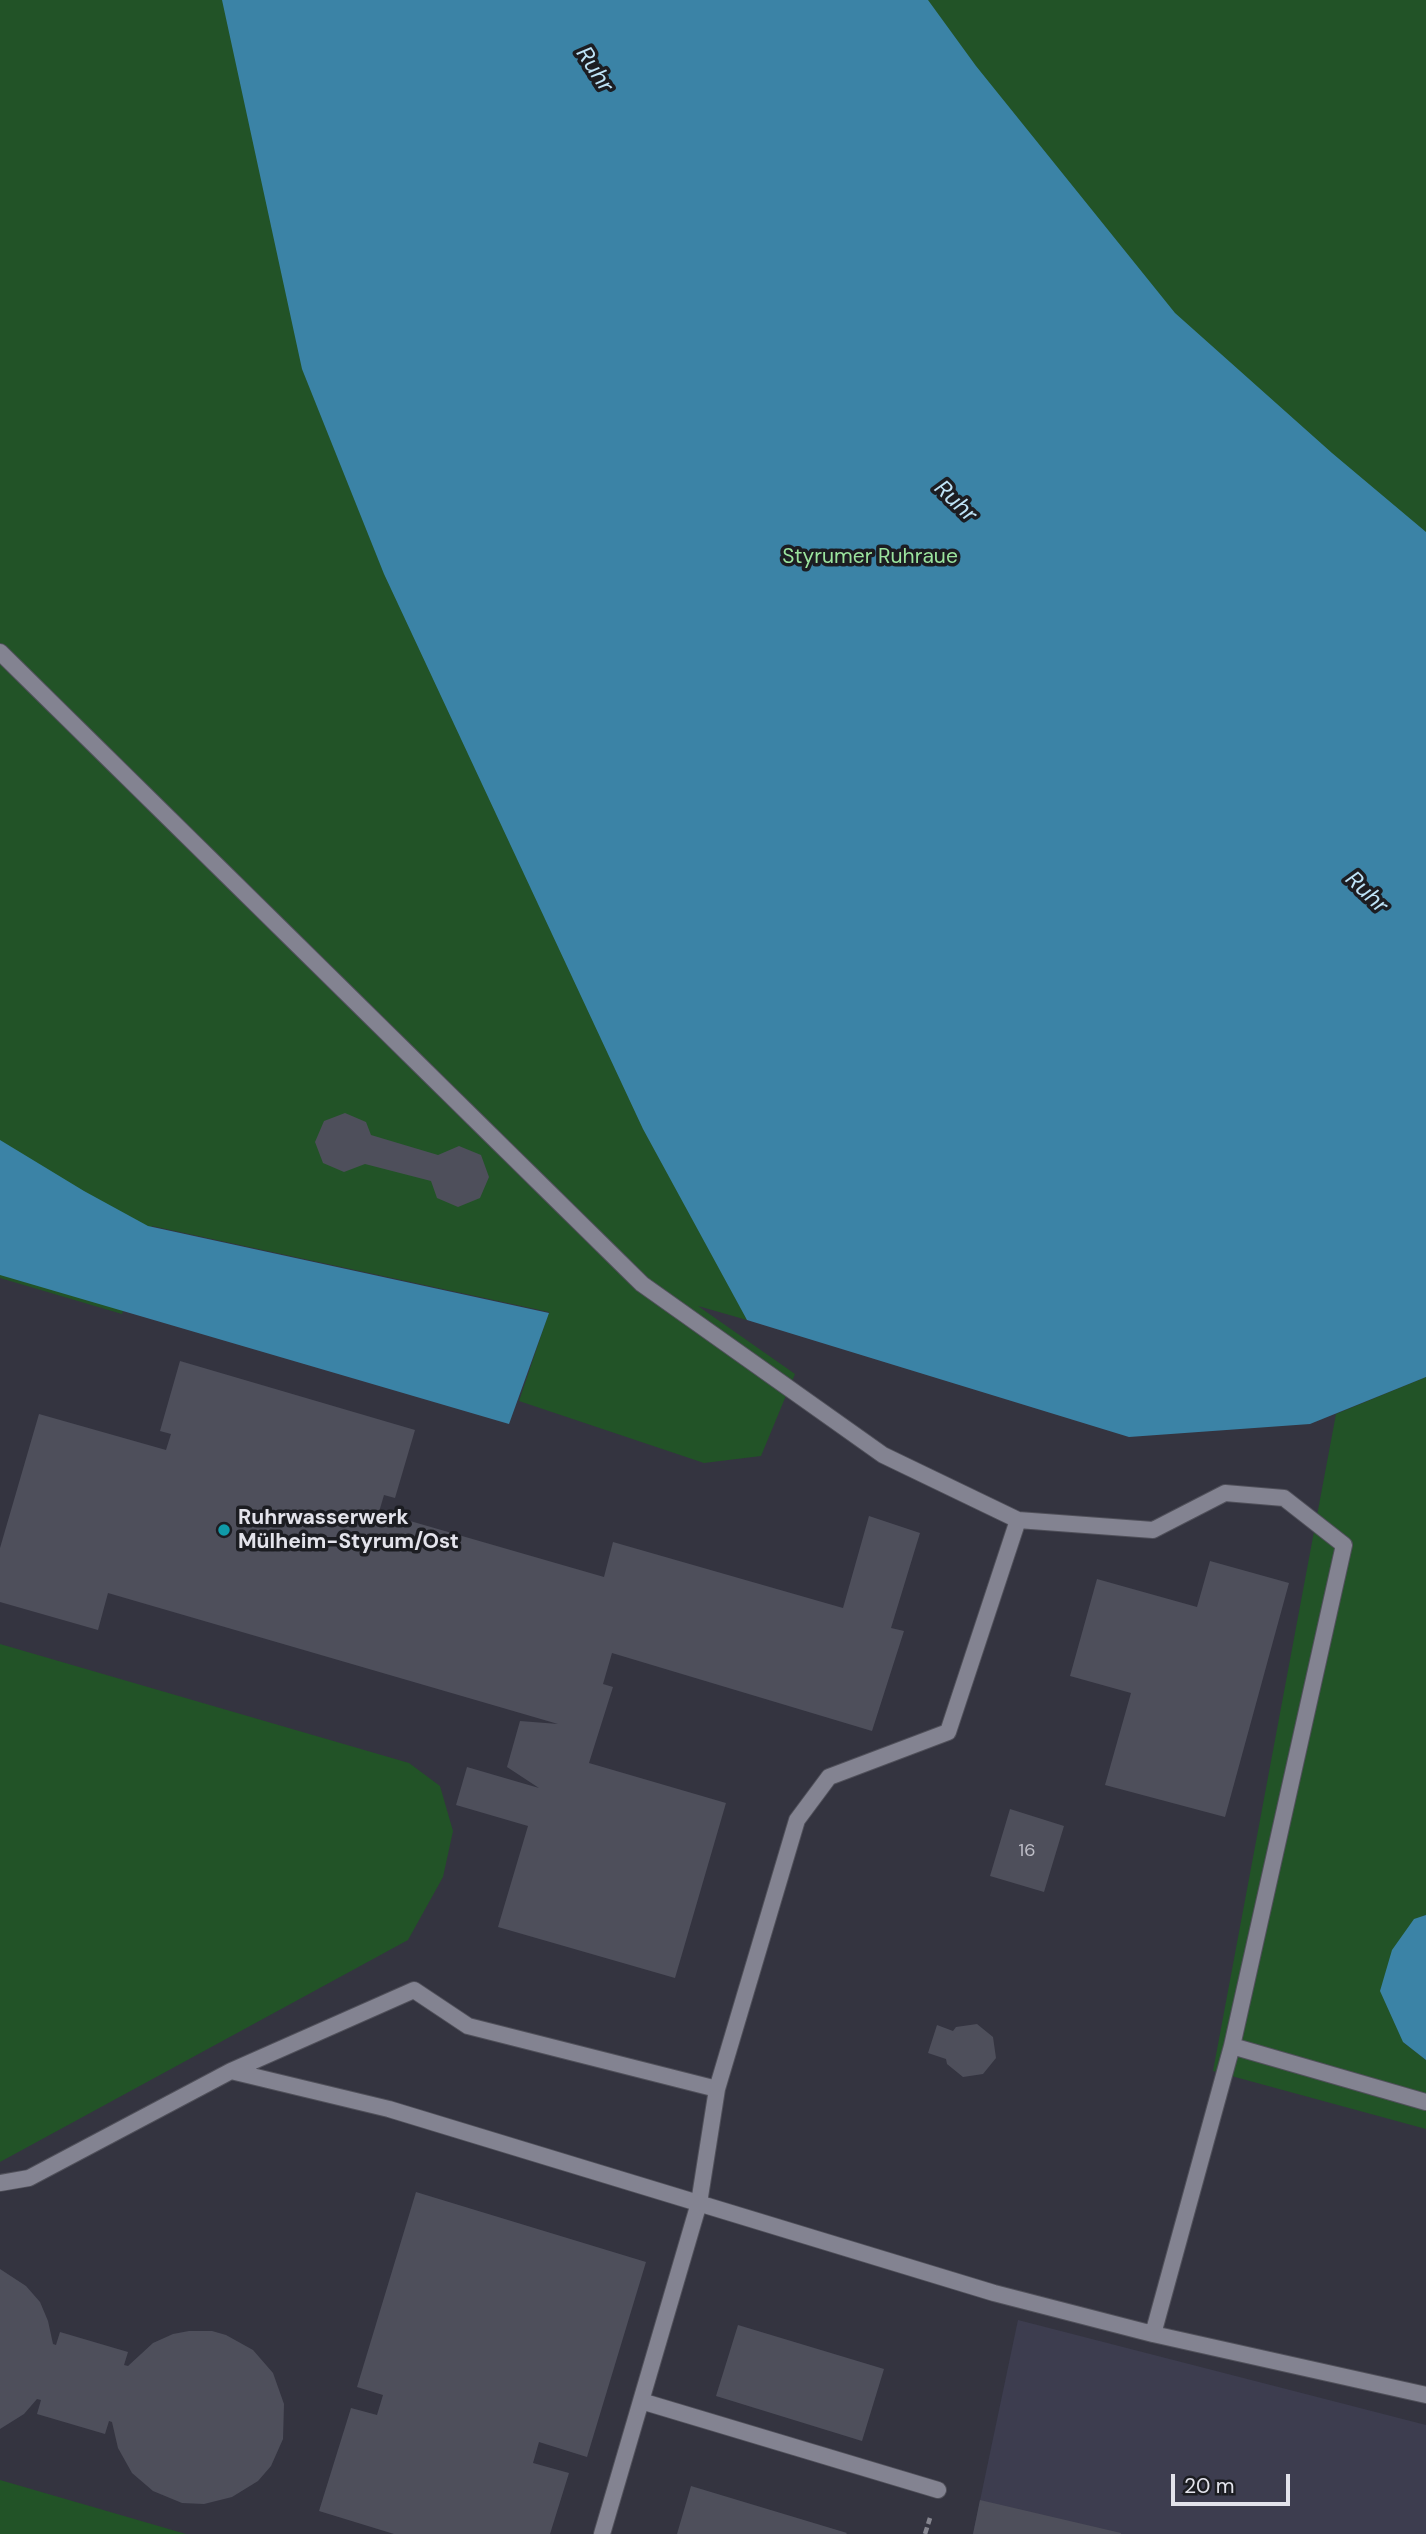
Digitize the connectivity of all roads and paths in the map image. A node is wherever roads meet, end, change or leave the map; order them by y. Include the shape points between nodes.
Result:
1 (0, 652) edge
2 (1018, 1520) junction
3 (1233, 2046) junction
4 (231, 2071) junction
5 (717, 2089) junction
6 (1426, 2102) edge
7 (0, 2183) edge
8 (699, 2203) junction
9 (1153, 2334) junction
10 (1426, 2395) edge
11 (641, 2401) junction
12 (938, 2490) dead end
13 (602, 2534) edge

1 - 2 lane via 642,1284 883,1455
2 - 3 lane via 1153,1530 1225,1493 1284,1498 1345,1545
2 - 5 lane via 948,1732 829,1777 797,1820
3 - 6 lane
3 - 9 lane
4 - 5 lane via 414,1990 468,2026
4 - 7 lane via 29,2178
4 - 8 lane via 389,2109
5 - 8 lane
8 - 9 lane via 994,2294
8 - 11 lane
9 - 10 lane
11 - 12 lane
11 - 13 lane

